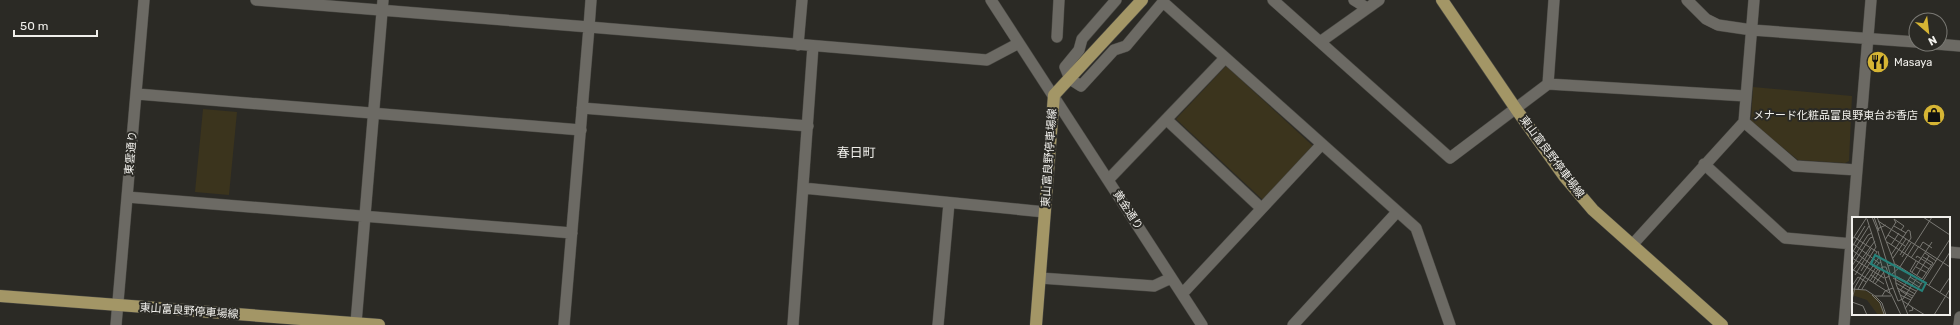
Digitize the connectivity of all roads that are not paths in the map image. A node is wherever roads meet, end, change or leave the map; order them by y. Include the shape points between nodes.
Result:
1 (144, 0) edge
2 (256, 0) edge
3 (591, 0) edge
4 (802, 0) edge
5 (991, 0) edge
6 (1059, 0) edge
7 (1116, 0) edge
8 (1142, 0) edge
9 (1273, 0) edge
10 (1354, 0) edge
11 (1379, 0) edge
12 (1442, 0) edge
13 (1554, 0) edge
14 (1687, 0) edge
15 (1754, 0) edge
16 (1871, 0) edge
17 (382, 6) edge
18 (1367, 8) junction
19 (589, 27) junction
20 (1752, 30) junction
21 (1057, 37) dead end
22 (1868, 38) junction
23 (1908, 41) edge
24 (1320, 42) junction
25 (1019, 44) junction
26 (798, 45) junction
27 (1948, 45) edge
28 (813, 46) junction
29 (1960, 46) edge
30 (1225, 58) junction
31 (1070, 79) junction
32 (1548, 84) junction
33 (137, 94) junction
34 (1054, 95) junction
35 (1746, 96) junction
36 (582, 108) junction
37 (1516, 110) junction
38 (373, 113) junction
39 (1167, 120) junction
40 (1744, 122) junction
41 (808, 126) junction
42 (581, 130) junction
43 (1322, 144) junction
44 (1704, 164) junction
45 (1857, 170) junction
46 (1108, 180) junction
47 (803, 188) junction
48 (127, 197) junction
49 (949, 203) junction
50 (1261, 208) junction
51 (1045, 212) junction
52 (1397, 212) junction
53 (364, 216) junction
54 (1853, 217) edge
55 (572, 233) junction
56 (1633, 244) junction
57 (1852, 244) edge
58 (1950, 252) edge
59 (1960, 253) edge
60 (1040, 278) junction
61 (1171, 278) junction
62 (1182, 294) junction
63 (0, 296) edge
64 (117, 306) junction
65 (1960, 317) edge
66 (356, 323) junction
67 (116, 325) edge
68 (379, 325) edge
69 (564, 325) edge
70 (792, 325) edge
71 (938, 325) edge
72 (1036, 325) edge
73 (1202, 325) edge
74 (1293, 325) edge
75 (1450, 325) edge
76 (1722, 325) edge
77 (1844, 325) edge
78 (1959, 325) edge

1 - 33 street, 東雲通り
2 - 17 street
3 - 19 street
4 - 26 street
5 - 25 street, 黄金通り
6 - 21 street
7 - 31 street via 1082,39 1079,50 1065,67
8 - 31 main road, 東山富良野停車場線
9 - 24 street
10 - 18 street
11 - 18 street
12 - 37 main road, 東山富良野停車場線
13 - 32 street
14 - 20 street via 1706,19 1718,25
15 - 20 street
16 - 22 street
17 - 19 street
17 - 38 street
18 - 24 street
19 - 26 street
19 - 36 street
20 - 22 street
20 - 35 street
22 - 23 street
22 - 45 street
24 - 37 street via 1450,158
25 - 28 street via 987,60
25 - 34 street, 黄金通り
26 - 28 street
27 - 29 street
28 - 41 street
30 - 31 street via 1163,2 1126,46 1114,50 1081,86
30 - 39 street
30 - 43 street
31 - 34 main road, 東山富良野停車場線
32 - 35 street
32 - 37 street
33 - 38 street
33 - 48 street, 東雲通り
34 - 46 street, 黄金通り
34 - 51 main road, 東山富良野停車場線
35 - 40 street
36 - 41 street
36 - 42 street
37 - 56 main road, 東山富良野停車場線 via 1564,176 1593,210
38 - 42 street
38 - 53 street
39 - 46 street
39 - 50 street
40 - 44 street
40 - 45 street via 1795,166
41 - 47 street
42 - 55 street
43 - 50 street
43 - 52 street
44 - 56 street
44 - 57 street via 1785,238
45 - 54 street
46 - 61 street, 黄金通り
47 - 49 street
47 - 70 street
48 - 53 street
48 - 64 street, 東雲通り
49 - 51 street
49 - 71 street
50 - 62 street
51 - 60 main road, 東山富良野停車場線
52 - 74 street
52 - 75 street via 1416,228
53 - 55 street
53 - 66 street
55 - 69 street
56 - 76 main road, 東山富良野停車場線
57 - 77 street
58 - 59 street
60 - 61 street via 1154,286
60 - 72 main road, 東山富良野停車場線
61 - 62 street, 黄金通り
62 - 73 street, 黄金通り
63 - 64 main road, 東山富良野停車場線
64 - 66 main road, 東山富良野停車場線
64 - 67 street, 東雲通り
65 - 78 street
66 - 68 main road, 東山富良野停車場線

